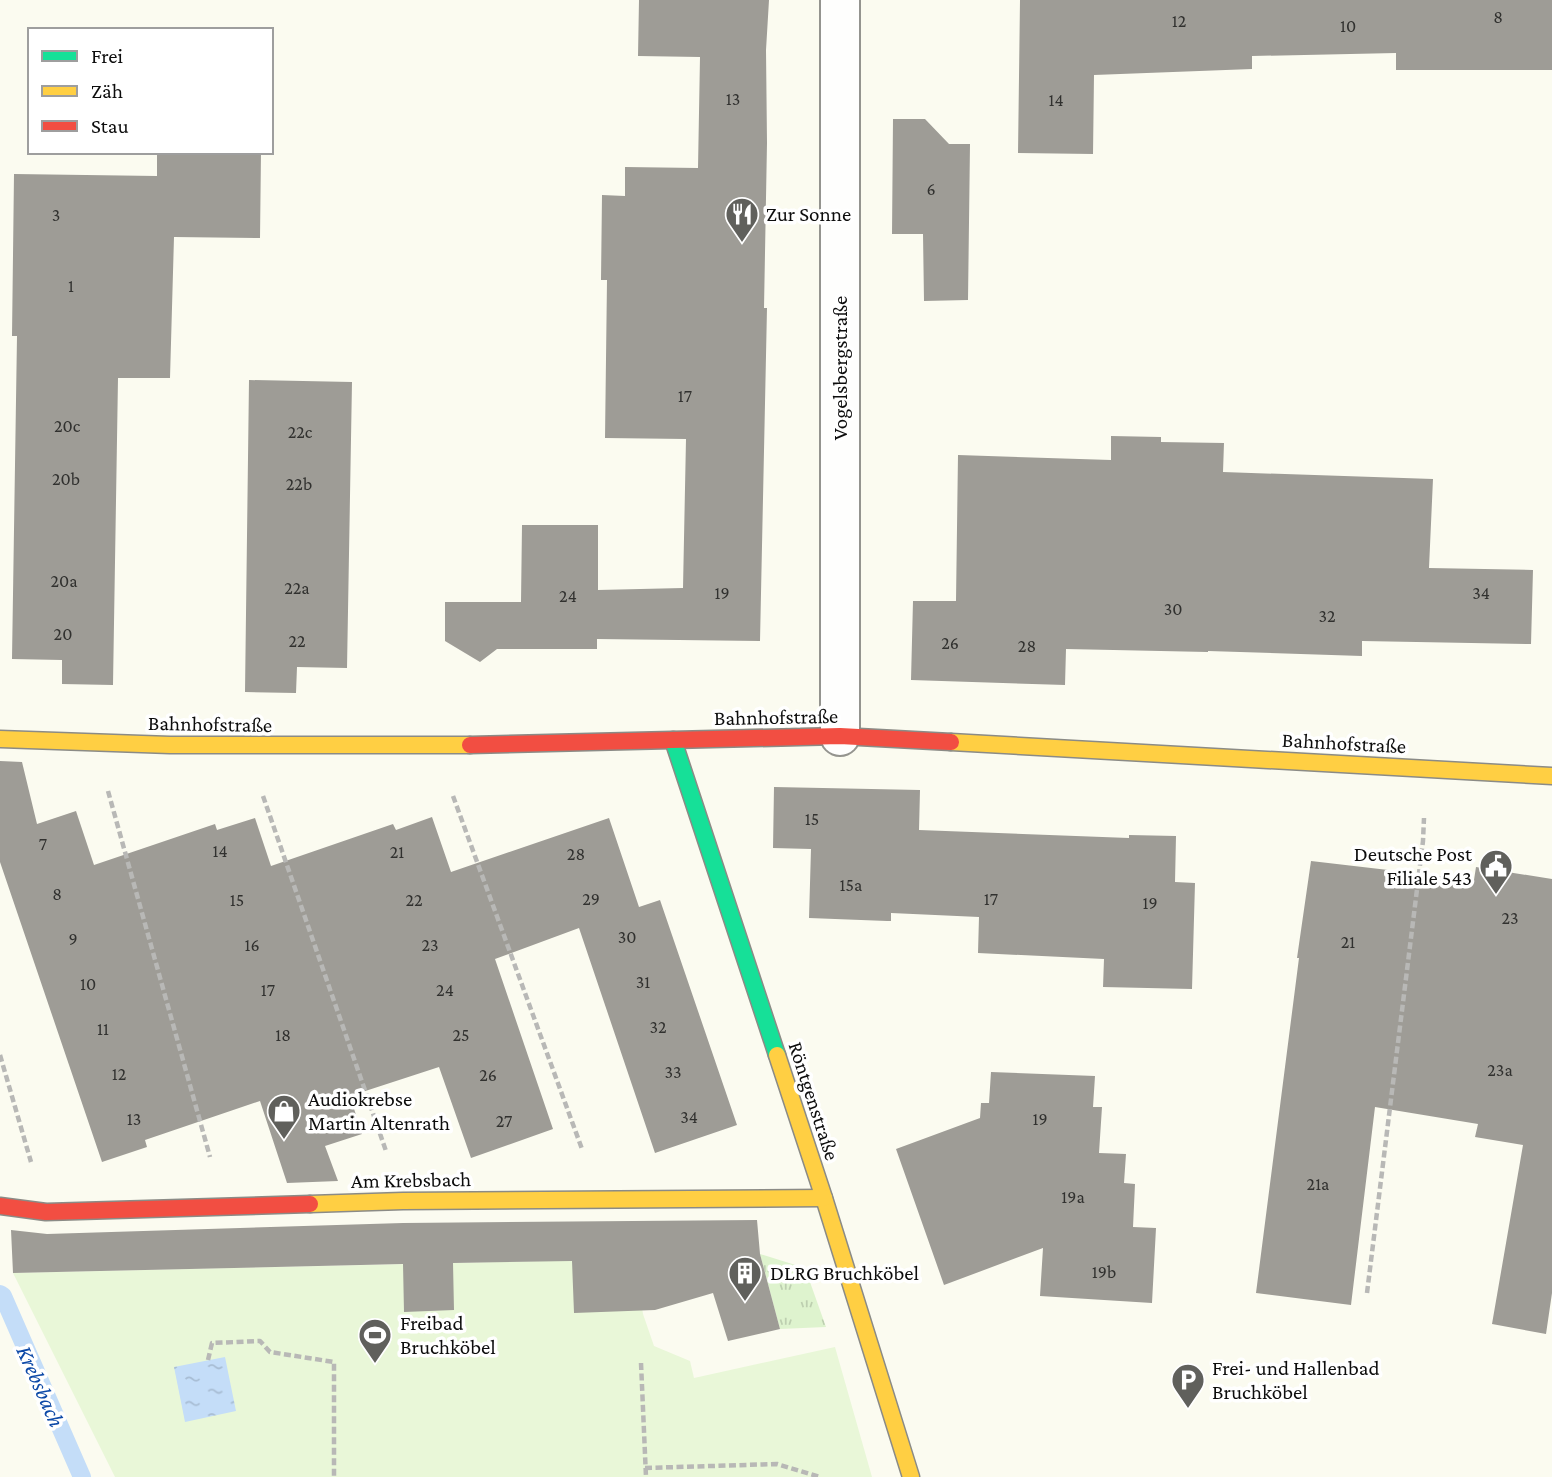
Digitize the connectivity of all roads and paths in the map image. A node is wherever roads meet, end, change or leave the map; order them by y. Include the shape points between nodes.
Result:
1 (840, 0) edge
2 (840, 736) junction
3 (0, 739) edge
4 (673, 740) junction
5 (94, 743) junction
6 (245, 746) junction
7 (434, 746) junction
8 (1426, 769) junction
9 (1552, 776) edge
10 (0, 1055) edge
11 (824, 1198) junction
12 (600, 1200) junction
13 (403, 1201) junction
14 (0, 1206) edge
15 (223, 1206) junction
16 (46, 1212) junction
17 (1367, 1293) dead end
18 (208, 1360) dead end
19 (641, 1363) dead end
20 (645, 1468) junction
21 (334, 1477) edge
22 (646, 1477) edge
23 (820, 1477) edge
24 (911, 1477) edge

1 - 2 street, Vogelsbergstraße
2 - 4 street, Bahnhofstraße
2 - 8 street, Bahnhofstraße
3 - 5 street, Bahnhofstraße
4 - 7 street, Bahnhofstraße
4 - 11 street, Röntgenstraße
5 - 6 street, Bahnhofstraße
5 - 15 path
6 - 7 street, Bahnhofstraße
6 - 13 path
7 - 12 path
8 - 9 street, Bahnhofstraße
8 - 17 path via 1423,841
10 - 16 path
11 - 12 street, Am Krebsbach
11 - 24 street, Röntgenstraße
12 - 13 street, Am Krebsbach
13 - 15 street, Am Krebsbach
14 - 16 street, Am Krebsbach
15 - 16 street, Am Krebsbach
18 - 21 path via 212,1343 260,1341 270,1352 334,1362
19 - 20 path
20 - 22 path
20 - 23 path via 777,1464

